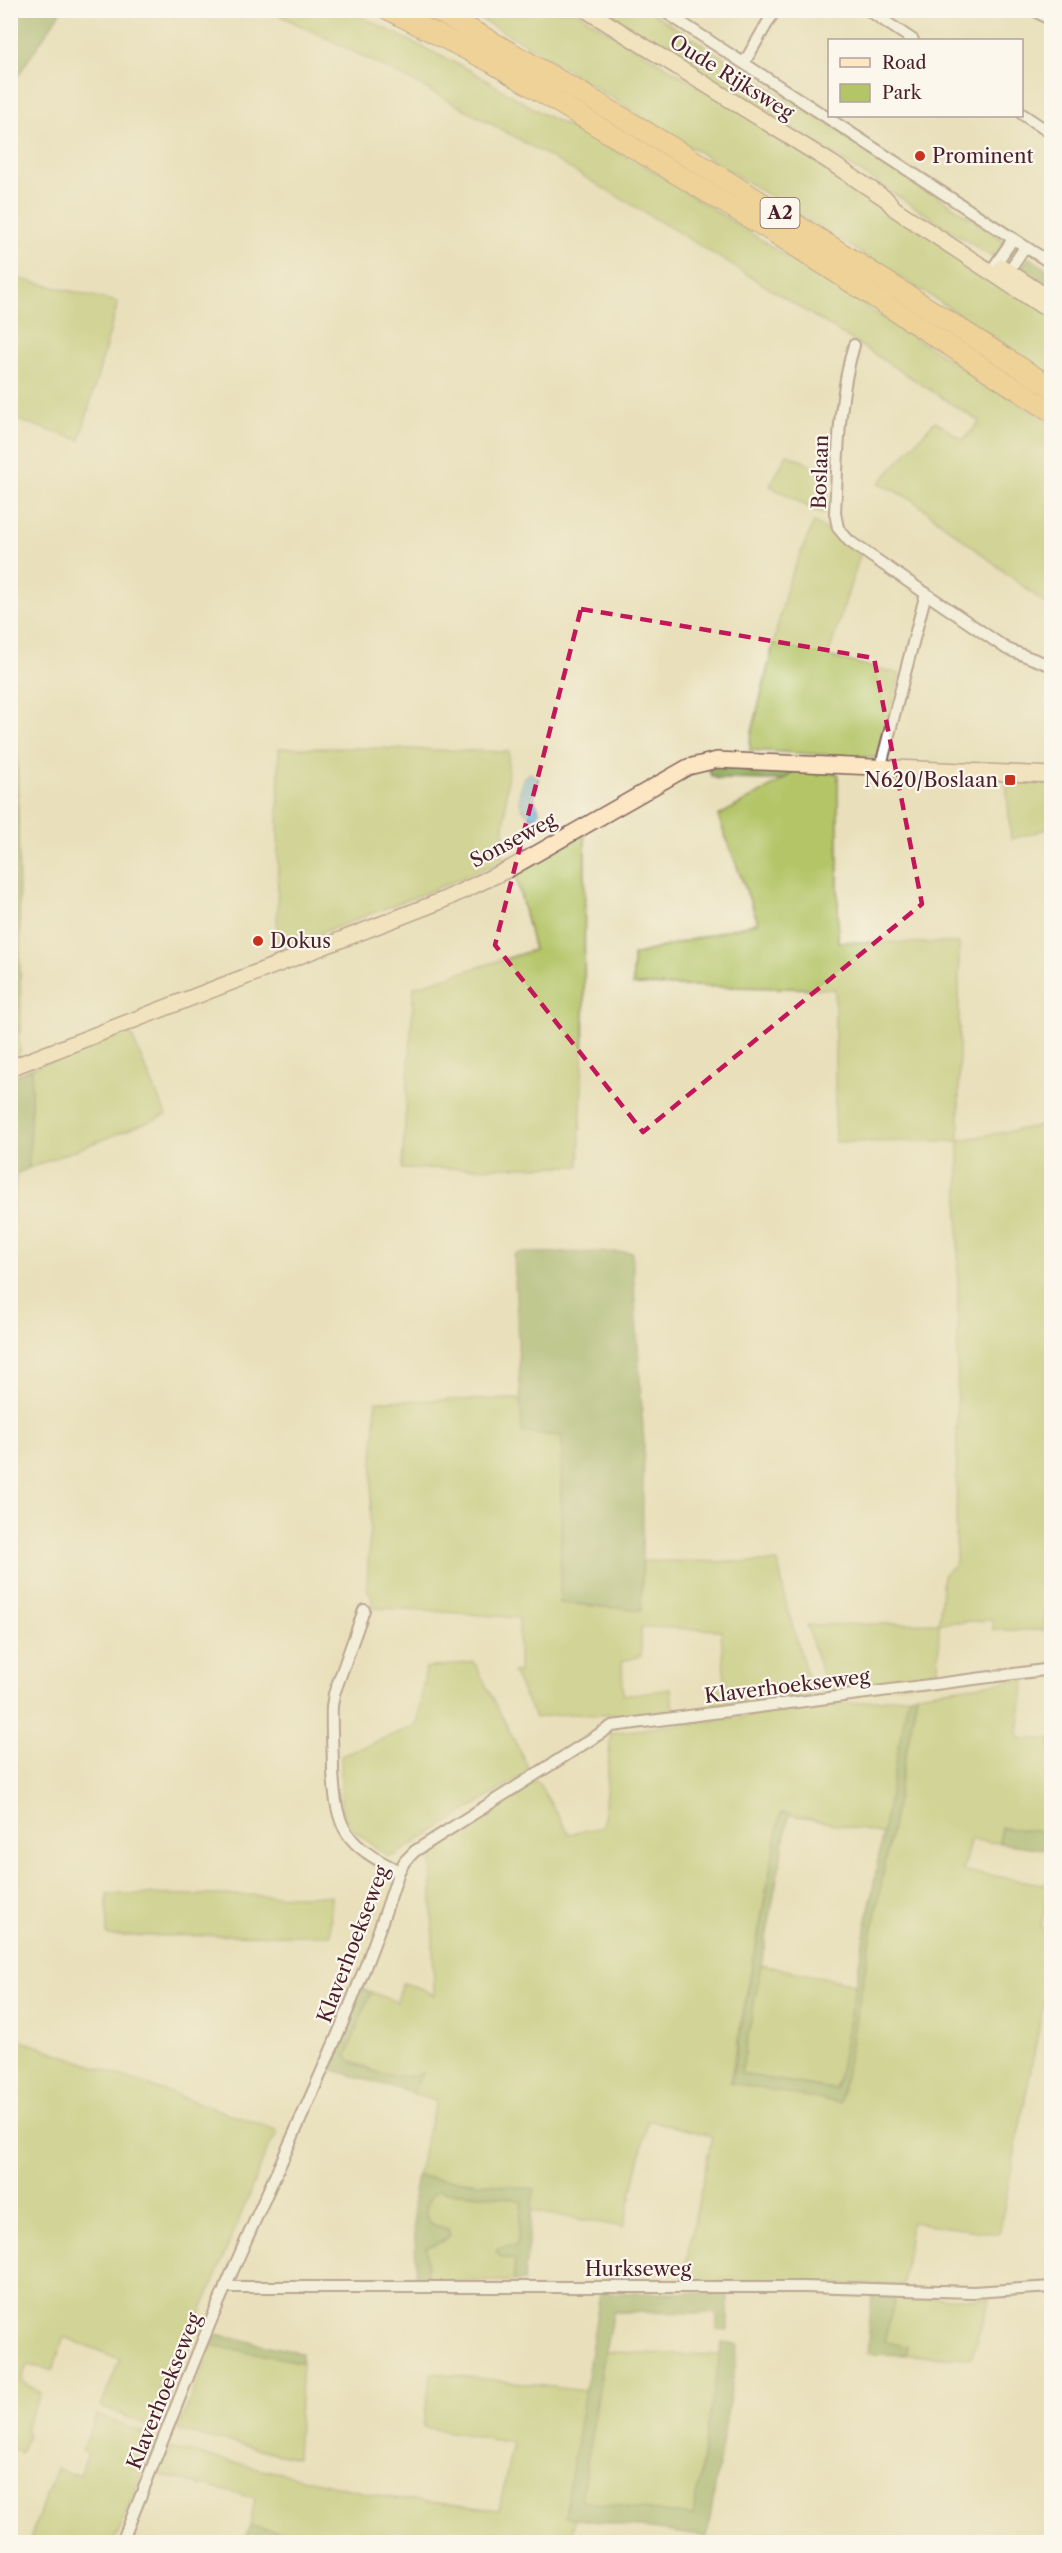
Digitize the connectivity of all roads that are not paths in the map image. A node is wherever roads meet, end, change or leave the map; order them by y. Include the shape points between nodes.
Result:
1 (389, 10) edge
2 (435, 10) edge
3 (586, 10) edge
4 (662, 10) edge
5 (775, 10) edge
6 (868, 10) edge
7 (1036, 11) edge
8 (1052, 21) edge
9 (912, 39) edge
10 (744, 63) junction
11 (1023, 115) edge
12 (1052, 134) edge
13 (1013, 239) junction
14 (1025, 247) junction
15 (1052, 264) edge
16 (999, 272) junction
17 (1052, 302) edge
18 (1052, 308) edge
19 (854, 345) dead end
20 (1052, 388) edge
21 (1052, 412) edge
22 (926, 593) junction
23 (1052, 666) edge
24 (880, 769) junction
25 (1052, 775) edge
26 (10, 1068) edge
27 (364, 1610) dead end
28 (1052, 1669) edge
29 (399, 1871) junction
30 (225, 2287) junction
31 (1052, 2287) edge
32 (122, 2542) edge

1 - 21 highway, A2 via 491,62 778,235
2 - 20 highway, A2 via 788,218
3 - 16 main road, Oude Rijksweg via 886,199 900,202
4 - 10 street
5 - 10 street
6 - 9 street
7 - 8 street
10 - 13 street
11 - 12 street
13 - 14 street
13 - 16 street
14 - 15 street
14 - 16 street
16 - 17 main road, Oude Rijksweg
16 - 18 main road, Oude Rijksweg via 1042,306
19 - 22 street, Boslaan via 839,424 835,513 838,528 849,541
22 - 23 street, Boslaan via 1007,649
22 - 24 street
24 - 25 main road, Sonseweg
24 - 26 main road, Sonseweg via 717,760 688,766 511,868 451,896
27 - 29 street via 332,1706 335,1802 340,1822 350,1838 381,1863
28 - 29 street, Klaverhoekseweg via 612,1726 415,1851
29 - 30 street, Klaverhoekseweg via 351,2002
30 - 31 street, Hurkseweg via 792,2287 973,2292
30 - 32 street, Klaverhoekseweg

